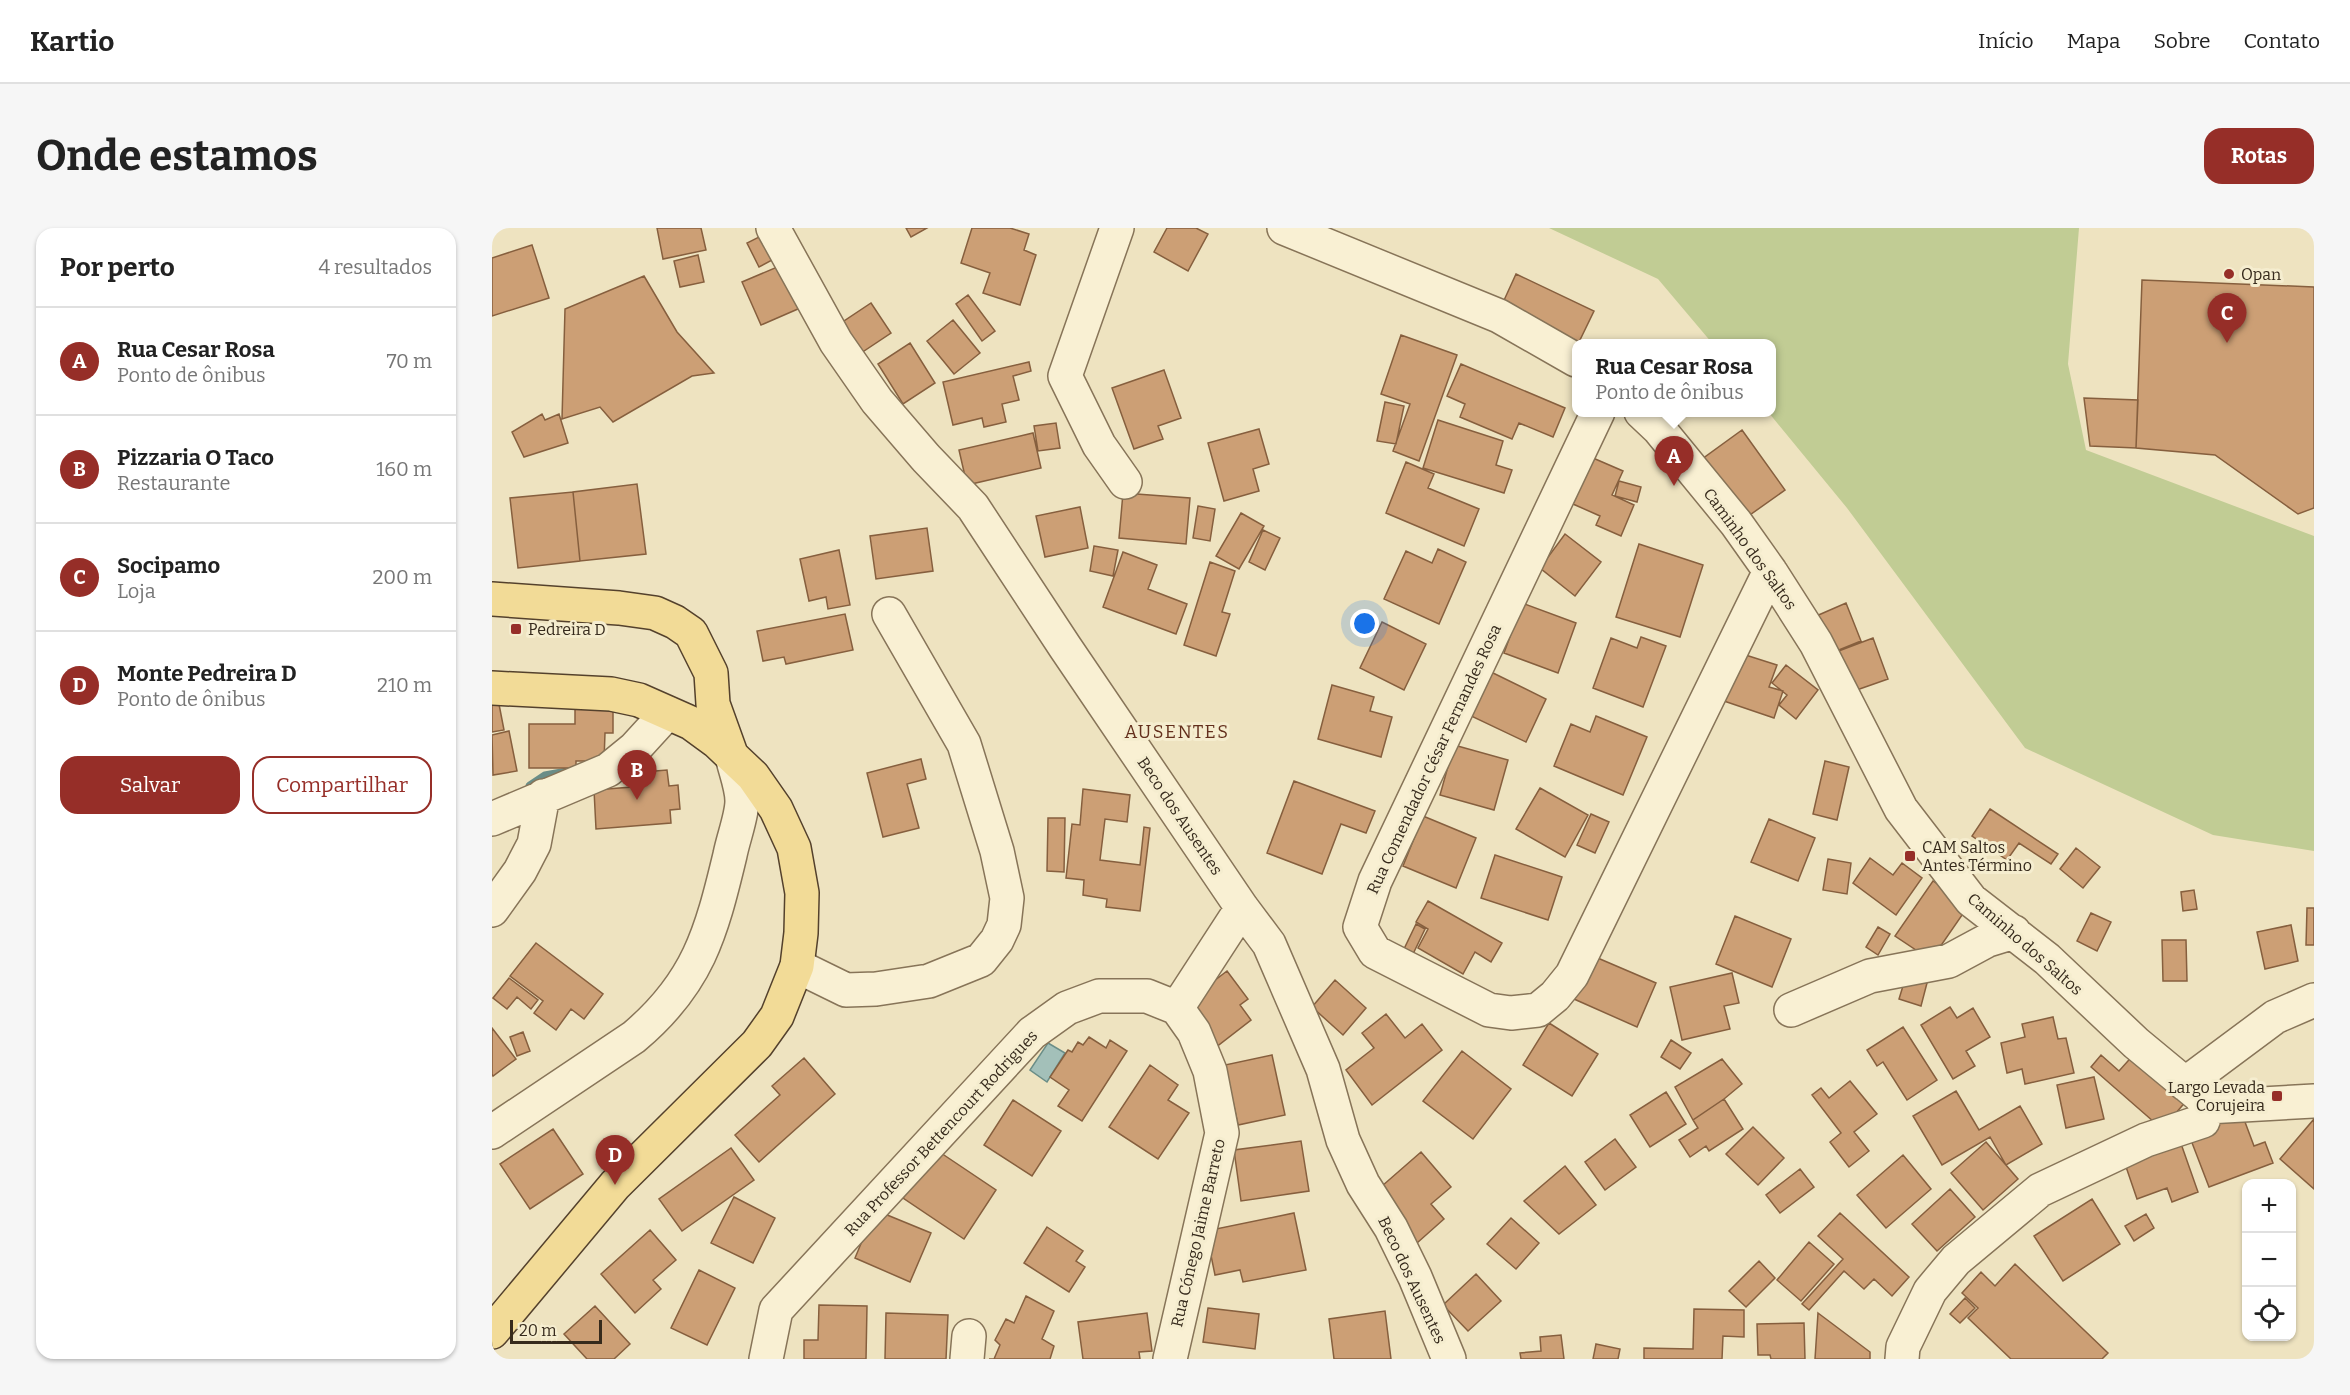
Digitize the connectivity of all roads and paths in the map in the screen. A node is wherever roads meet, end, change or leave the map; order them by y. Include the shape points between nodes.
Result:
1 (773, 228) edge
2 (1117, 228) edge
3 (1284, 228) edge
4 (1572, 358) edge
5 (1596, 417) edge
6 (1646, 417) edge
7 (1125, 482) dead end
8 (1770, 571) junction
9 (492, 599) edge
10 (889, 614) dead end
11 (492, 688) edge
12 (667, 713) junction
13 (732, 756) junction
14 (543, 796) junction
15 (492, 819) edge
16 (1242, 908) junction
17 (492, 910) edge
18 (2014, 932) junction
19 (796, 966) junction
20 (2314, 1000) edge
21 (1177, 1008) junction
22 (1791, 1010) dead end
23 (2184, 1084) junction
24 (2314, 1101) edge
25 (2207, 1107) junction
26 (492, 1132) edge
27 (492, 1332) edge
28 (766, 1359) edge
29 (1170, 1359) edge
30 (1449, 1359) edge
31 (1902, 1359) edge

1 - 16 street, Beco dos Ausentes via 836,342 877,401 973,507
2 - 7 street via 1065,376 1099,445
3 - 4 street via 1499,316
5 - 8 street, Rua Comendador César Fernandes Rosa via 1375,881 1360,927 1375,952 1489,1010 1538,1010 1555,996 1572,975
6 - 8 street, Caminho dos Saltos via 1736,523
8 - 18 street, Caminho dos Saltos via 1816,643 1901,809 1971,900
9 - 13 main road via 619,608 656,613 675,622 691,633 711,673 713,704
10 - 19 street via 964,744 1008,898 1004,924 981,960 928,981 846,990
11 - 12 main road via 611,694 639,700
12 - 13 main road via 691,723
12 - 14 street via 608,770
13 - 19 main road via 753,776 776,809 794,848 802,893
13 - 26 street via 742,801 713,920 698,962 656,1019
14 - 15 street
14 - 17 street via 534,844
16 - 21 street
16 - 30 street, Beco dos Ausentes via 1269,944 1323,1069 1343,1140 1363,1184 1391,1228
18 - 22 street via 1988,940 1949,961 1870,976
18 - 23 street, Caminho dos Saltos
19 - 27 main road via 777,1016 758,1044 615,1185
20 - 23 street via 2275,1017
21 - 28 street, Rua Professor Bettencourt Rodrigues via 1147,996 1099,996 1067,1008 1032,1033 776,1310
21 - 29 street, Rua Cónego Jaime Barreto via 1194,1032 1210,1071 1222,1134
23 - 25 street, Caminho dos Saltos via 2200,1095
24 - 25 street
25 - 31 street via 2203,1121 2146,1140 2031,1197 1956,1260 1930,1291 1903,1347

